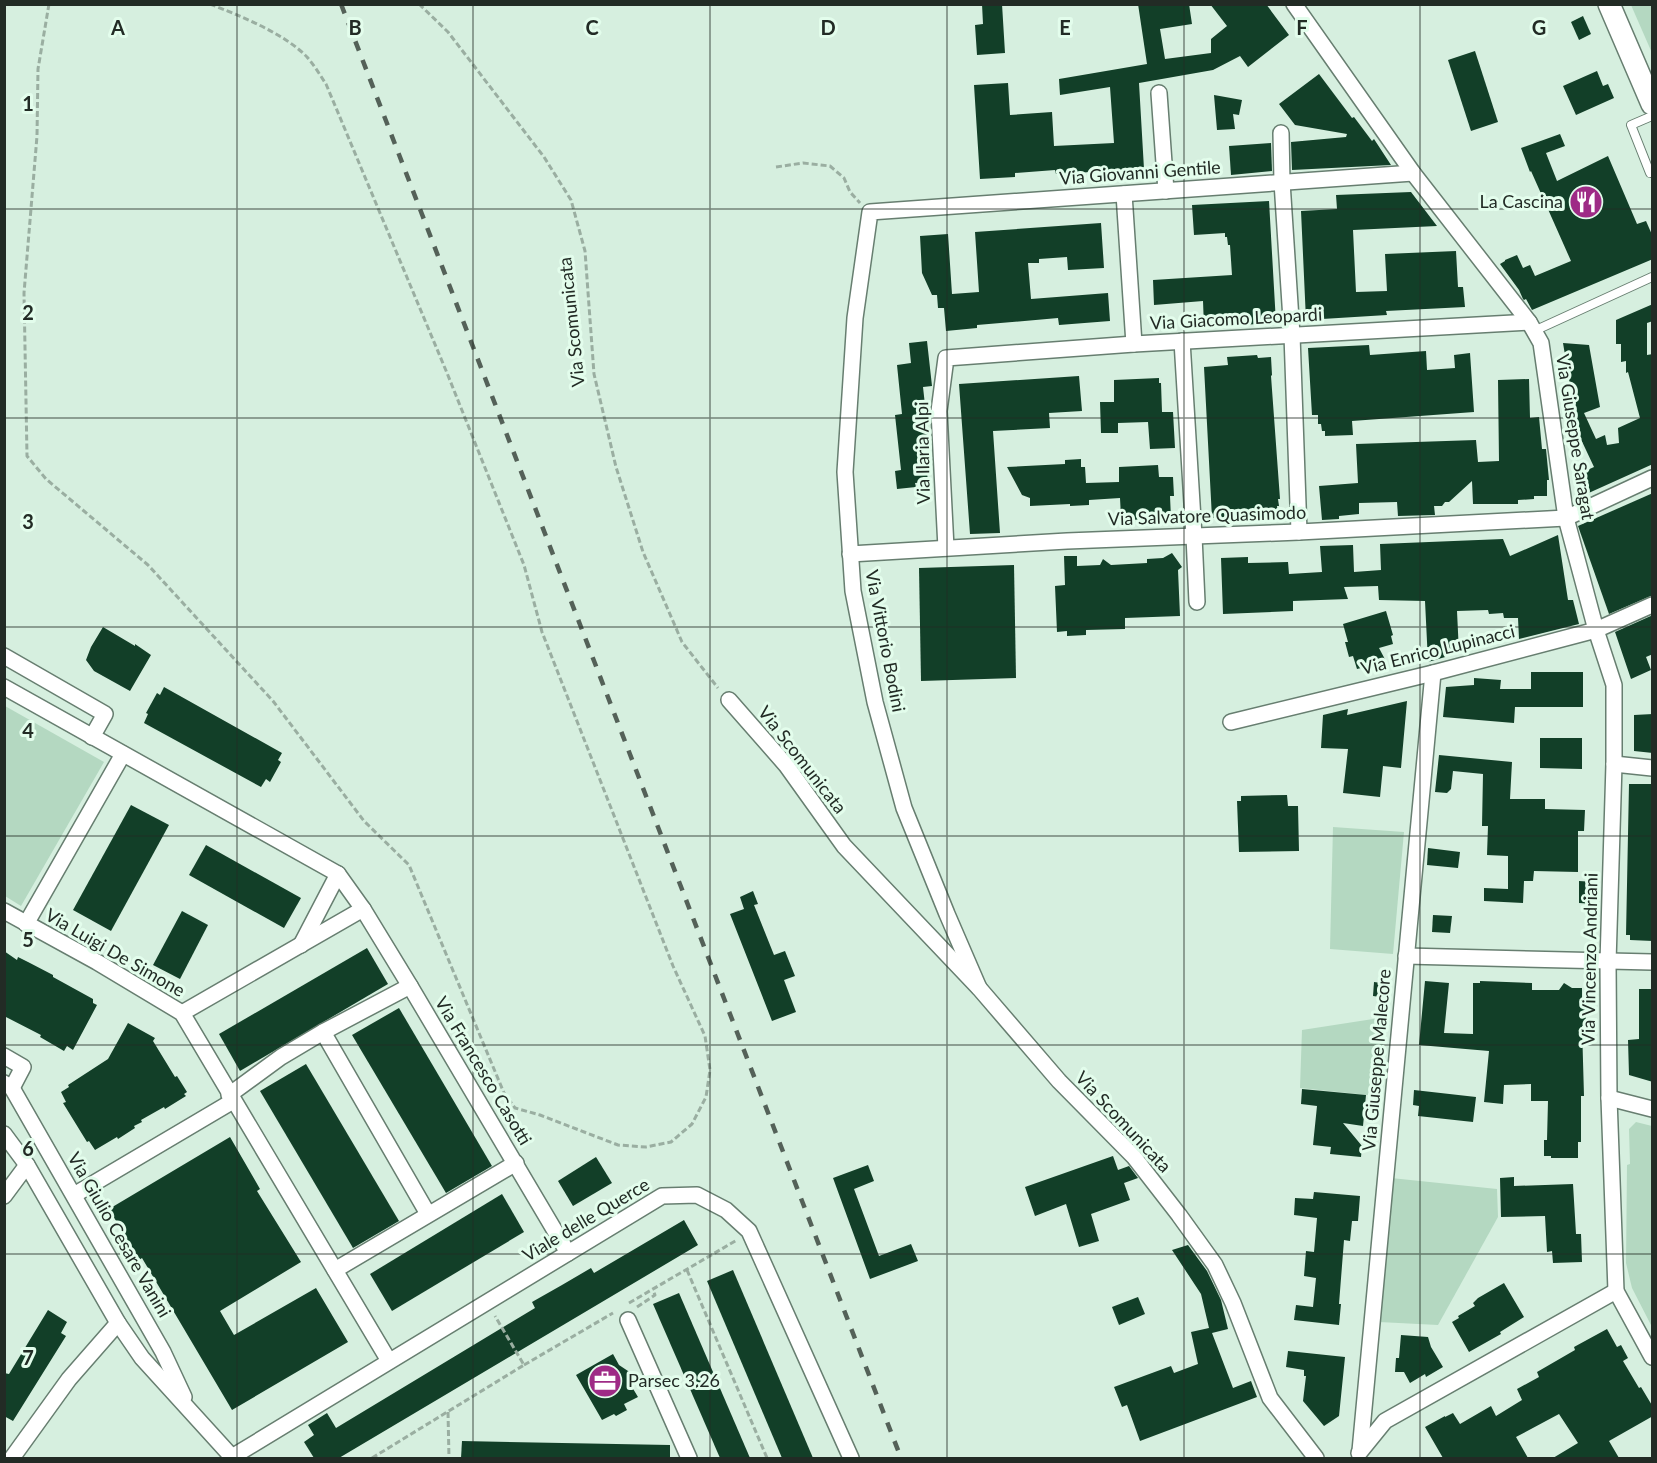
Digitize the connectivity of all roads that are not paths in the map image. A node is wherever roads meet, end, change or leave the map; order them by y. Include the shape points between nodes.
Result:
1 (1294, 4) edge
2 (1609, 4) edge
3 (1160, 93) dead end
4 (1653, 104) edge
5 (1653, 116) edge
6 (1281, 133) dead end
7 (1413, 172) junction
8 (1653, 172) edge
9 (1281, 182) junction
10 (1166, 190) junction
11 (1124, 194) junction
12 (870, 212) joint
13 (1653, 277) edge
14 (1531, 326) junction
15 (1292, 335) junction
16 (1182, 341) junction
17 (1134, 344) junction
18 (946, 358) joint
19 (1653, 478) edge
20 (1566, 518) junction
21 (1299, 532) junction
22 (1194, 536) junction
23 (946, 548) junction
24 (850, 554) junction
25 (1197, 602) dead end
26 (1653, 605) edge
27 (1596, 630) junction
28 (4, 656) edge
29 (1433, 673) junction
30 (4, 687) edge
31 (729, 700) road end
32 (1231, 722) dead end
33 (92, 737) junction
34 (123, 754) junction
35 (1614, 765) junction
36 (1653, 768) edge
37 (338, 874) junction
38 (363, 909) junction
39 (4, 911) edge
40 (26, 924) junction
41 (301, 945) junction
42 (1407, 956) junction
43 (1608, 962) junction
44 (1653, 962) edge
45 (410, 986) junction
46 (979, 988) junction
47 (182, 1013) junction
48 (323, 1032) junction
49 (4, 1056) edge
50 (8, 1085) edge
51 (231, 1098) junction
52 (1609, 1098) junction
53 (1653, 1109) edge
54 (4, 1134) edge
55 (516, 1163) junction
56 (27, 1166) junction
57 (74, 1195) junction
58 (4, 1196) edge
59 (428, 1214) junction
60 (568, 1253) junction
61 (334, 1270) junction
62 (1616, 1291) junction
63 (626, 1313) road end
64 (118, 1323) junction
65 (1653, 1357) edge
66 (389, 1361) junction
67 (190, 1411) junction
68 (11, 1452) edge
69 (1359, 1455) edge
70 (232, 1458) edge
71 (689, 1458) edge
72 (850, 1458) edge
73 (1316, 1458) edge

1 - 7 street, Via Giuseppe Saragat
2 - 4 main road
3 - 10 street
5 - 8 lane via 1631,125 1650,173
6 - 9 street
7 - 9 street, Via Giovanni Gentile
7 - 14 street, Via Giuseppe Saragat
9 - 10 street, Via Giovanni Gentile
9 - 15 street
10 - 11 street, Via Giovanni Gentile
11 - 12 street, Via Giovanni Gentile
11 - 17 street
12 - 24 street, Via Vittorio Bodini via 855,318 845,472
13 - 14 lane
14 - 15 street, Via Giacomo Leopardi
14 - 20 street, Via Giuseppe Saragat via 1541,343
15 - 16 street, Via Giacomo Leopardi
15 - 21 street
16 - 17 street, Via Giacomo Leopardi
16 - 22 street
17 - 18 street, Via Giacomo Leopardi
18 - 23 street, Via Ilaria Alpi via 939,411
19 - 20 street
20 - 21 street, Via Salvatore Quasimodo
20 - 27 street, Via Giuseppe Saragat
21 - 22 street, Via Salvatore Quasimodo
22 - 23 street, Via Salvatore Quasimodo
22 - 25 street
23 - 24 street, Via Salvatore Quasimodo
24 - 46 street, Via Vittorio Bodini via 853,591 875,702 904,808
26 - 27 street, Via Enrico Lupinacci
27 - 29 street, Via Enrico Lupinacci
27 - 35 street, Via Vincenzo Andriani via 1614,686
28 - 33 street via 105,714
29 - 32 street, Via Enrico Lupinacci
29 - 42 street, Via Giuseppe Malecore
30 - 33 street, Via Francesco Casotti
31 - 46 street, Via Scomunicata via 786,765 844,846
33 - 34 street, Via Francesco Casotti
34 - 37 street, Via Francesco Casotti
34 - 40 street
35 - 36 street
35 - 43 street, Via Vincenzo Andriani
37 - 38 street, Via Francesco Casotti
37 - 41 street
38 - 41 street
38 - 45 street, Via Francesco Casotti
39 - 40 street, Via Luigi De Simone
40 - 47 street, Via Luigi De Simone
41 - 47 street
42 - 43 street
42 - 69 street, Via Giuseppe Malecore
43 - 44 street
43 - 52 street, Via Vincenzo Andriani
45 - 48 street
45 - 55 street, Via Francesco Casotti
46 - 73 street, Via Scomunicata via 1059,1081 1134,1157 1215,1265 1270,1398
47 - 51 street, Via Luigi De Simone
48 - 51 street via 281,1057
48 - 59 street
49 - 50 street via 23,1067
50 - 57 street, Via Giulio Cesare Vanini
51 - 57 street
51 - 61 street, Via Luigi De Simone
52 - 53 street
52 - 62 street, Via Vincenzo Andriani
54 - 56 street
55 - 59 street
55 - 60 street, Via Francesco Casotti
56 - 58 street
56 - 64 street
57 - 67 street, Via Giulio Cesare Vanini via 163,1352
59 - 61 street
60 - 66 street, Viale delle Querce
60 - 72 street, Viale delle Querce via 662,1196 697,1195 726,1210 749,1231
61 - 66 street, Via Luigi De Simone
62 - 65 street
62 - 69 street via 1385,1421
63 - 71 street
64 - 67 street via 142,1358
64 - 68 street
66 - 70 street, Viale delle Querce
67 - 70 street

